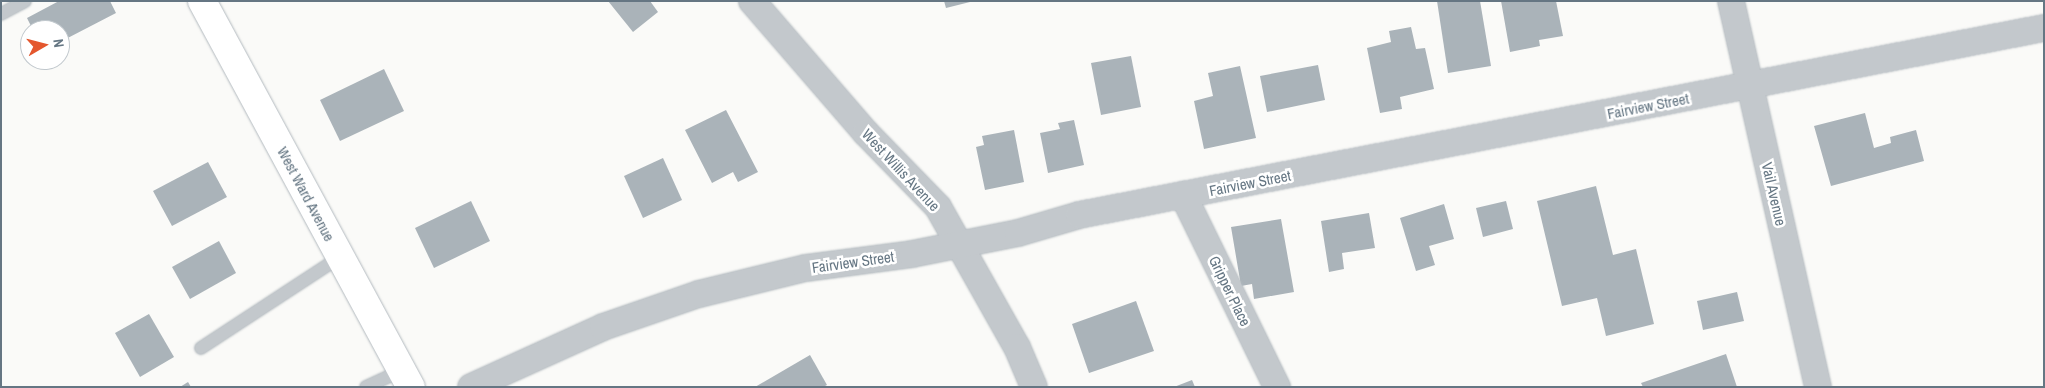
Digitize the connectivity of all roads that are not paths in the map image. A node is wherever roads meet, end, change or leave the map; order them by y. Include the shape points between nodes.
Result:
1 (26, 1) edge
2 (202, 1) edge
3 (752, 1) edge
4 (1731, 1) edge
5 (1, 14) edge
6 (2044, 28) edge
7 (1749, 86) junction
8 (1183, 195) junction
9 (960, 244) junction
10 (340, 257) junction
11 (201, 348) dead end
12 (406, 378) edge
13 (366, 387) edge
14 (471, 387) edge
15 (1034, 387) edge
16 (1277, 387) edge
17 (1818, 387) edge

1 - 5 lane
2 - 10 street, West Ward Avenue
3 - 9 street, West Willis Avenue via 866,133 938,206
4 - 7 street, Vail Avenue
6 - 7 street, Fairview Street
7 - 8 street, Fairview Street
7 - 17 street, Vail Avenue
8 - 9 street, Fairview Street
8 - 16 street, Gripper Place
9 - 14 street, Fairview Street via 806,268 699,294 603,327
9 - 15 street, West Willis Avenue via 1017,347
10 - 11 lane
10 - 12 street, West Ward Avenue
12 - 13 lane

